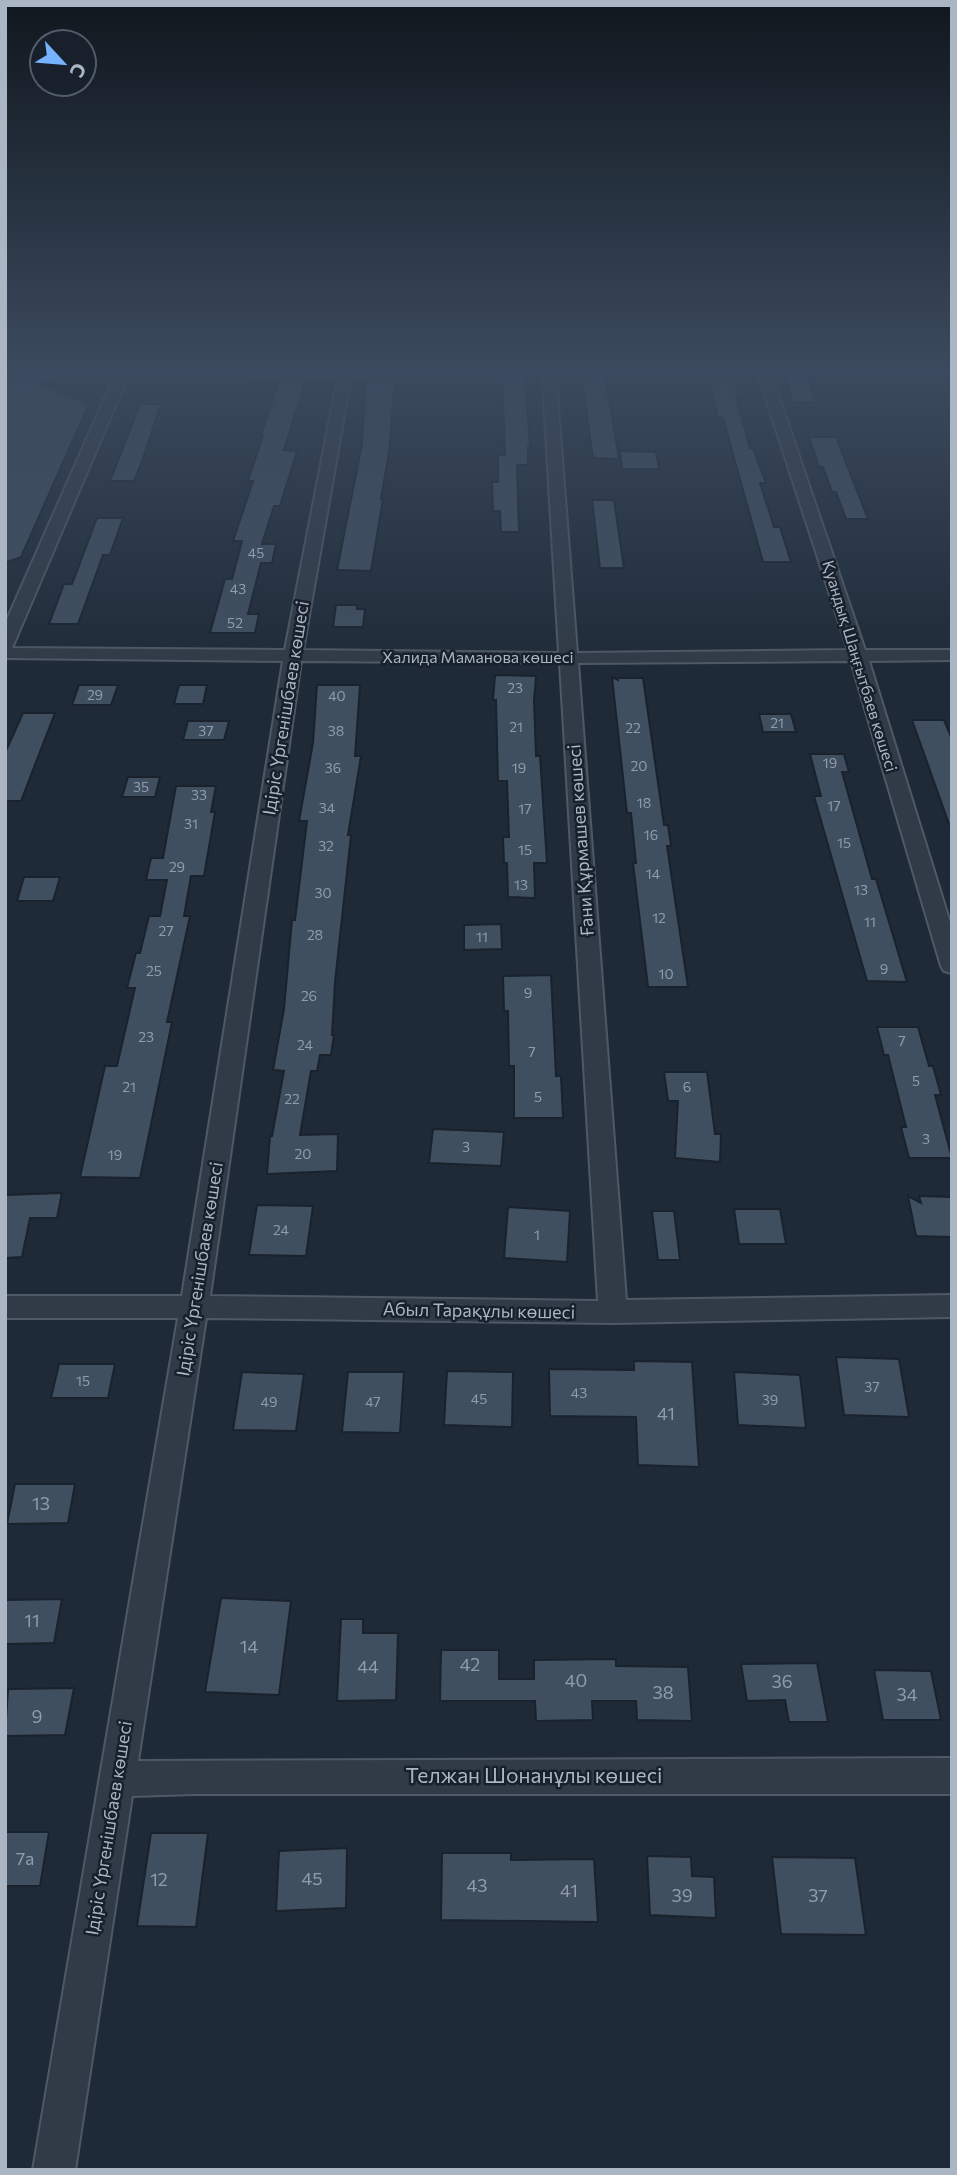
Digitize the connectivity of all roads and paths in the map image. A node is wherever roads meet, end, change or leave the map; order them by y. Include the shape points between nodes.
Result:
1 (81, 470) edge
2 (327, 470) edge
3 (556, 470) edge
4 (797, 470) edge
5 (5, 645) edge
6 (5, 653) edge
7 (858, 655) junction
8 (952, 655) edge
9 (293, 656) junction
10 (568, 658) junction
11 (952, 966) edge
12 (952, 1306) edge
13 (5, 1307) edge
14 (194, 1307) junction
15 (613, 1312) junction
16 (952, 1776) edge
17 (117, 1779) junction
18 (54, 2170) edge

1 - 5 street
2 - 9 street, Ідіріс Үргенішбаев көшесі
3 - 10 street, Ғани Құрмашев көшесі
4 - 7 street, Қуандық Шаңғытбаев көшесі
6 - 9 street, Халида Маманова көшесі
7 - 8 street, Халида Маманова көшесі
7 - 10 street, Халида Маманова көшесі
7 - 11 street, Қуандық Шаңғытбаев көшесі
9 - 10 street, Халида Маманова көшесі
9 - 14 street, Ідіріс Үргенішбаев көшесі
10 - 15 street, Ғани Құрмашев көшесі
12 - 15 street, Абыл Тарақұлы көшесі
13 - 14 street, Абыл Тарақұлы көшесі
14 - 15 street, Абыл Тарақұлы көшесі
14 - 17 street, Ідіріс Үргенішбаев көшесі
16 - 17 street, Телжан Шонанұлы көшесі
17 - 18 street, Ідіріс Үргенішбаев көшесі

